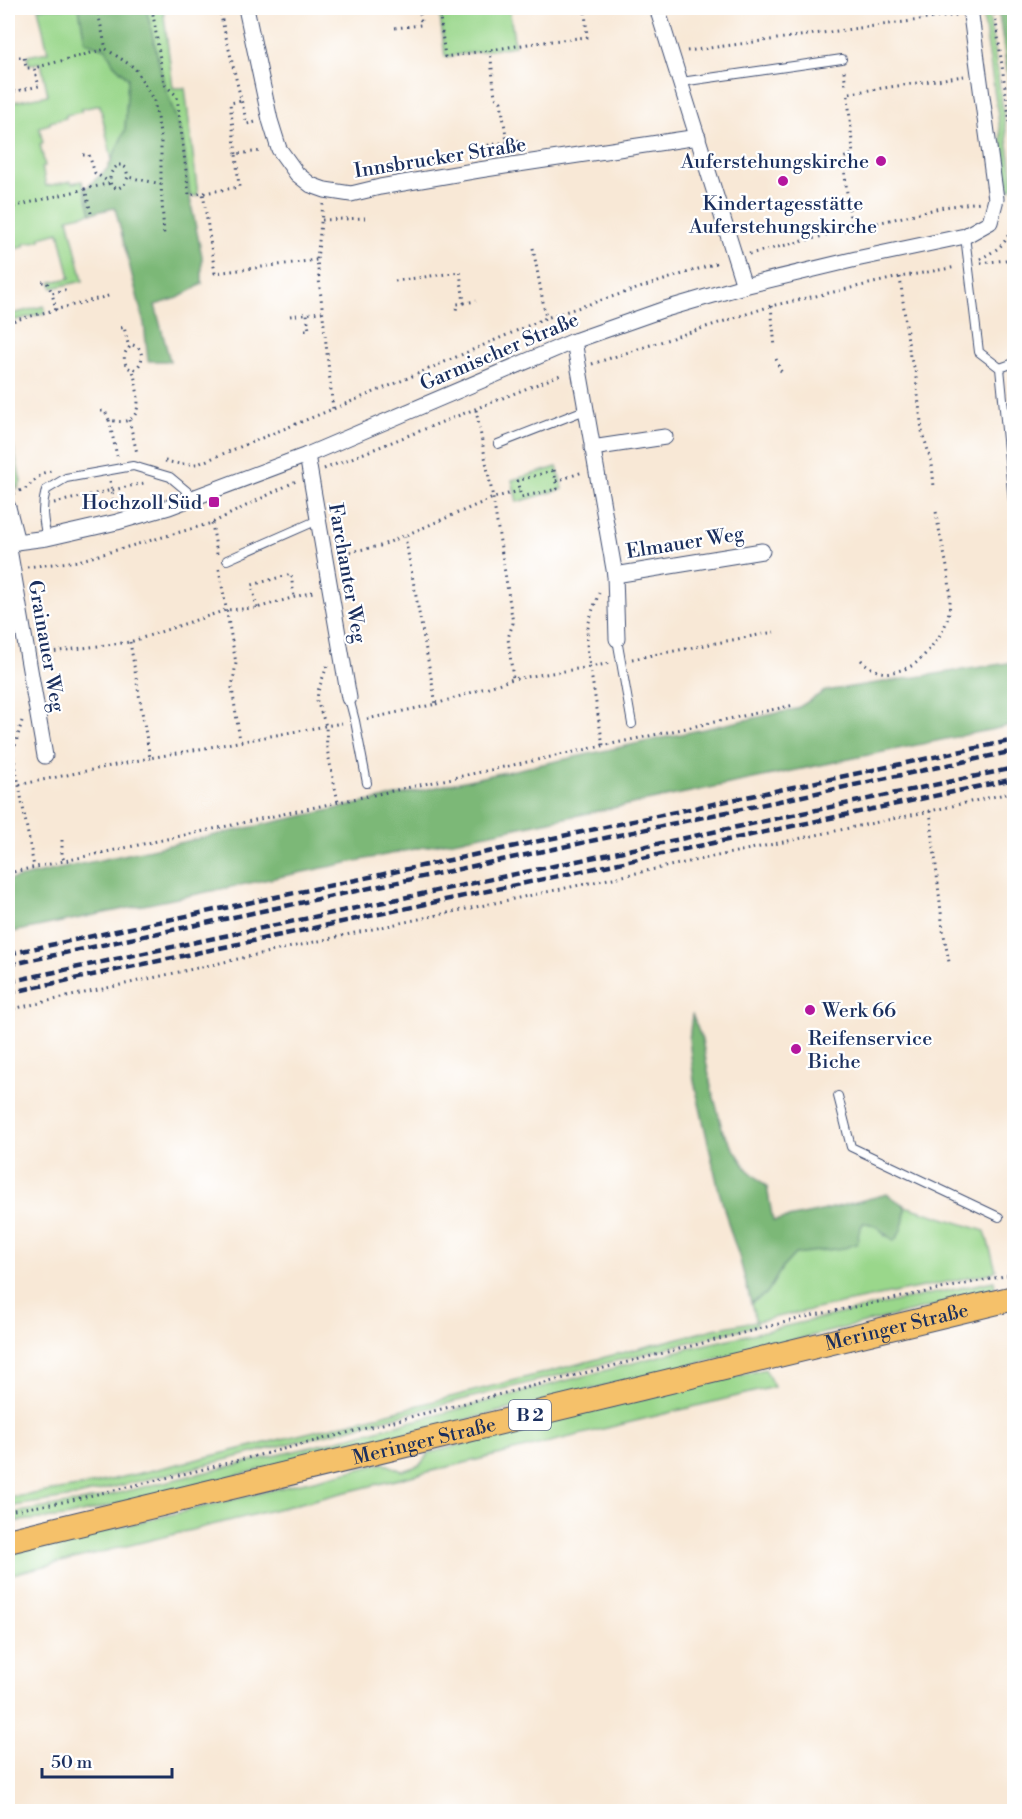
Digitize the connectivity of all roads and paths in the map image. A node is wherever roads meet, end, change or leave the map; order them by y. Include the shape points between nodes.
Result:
1 (97, 8) edge
2 (152, 8) edge
3 (219, 8) edge
4 (246, 8) edge
5 (439, 8) edge
6 (657, 8) edge
7 (920, 8) edge
8 (994, 8) edge
9 (585, 11) dead end
10 (970, 11) edge
11 (478, 12) dead end
12 (440, 17) junction
13 (921, 20) junction
14 (395, 28) dead end
15 (106, 49) junction
16 (490, 50) junction
17 (672, 53) junction
18 (19, 57) dead end
19 (842, 60) joint
20 (34, 68) junction
21 (966, 76) dead end
22 (681, 82) junction
23 (846, 87) dead end
24 (8, 93) edge
25 (241, 101) junction
26 (270, 120) junction
27 (698, 137) junction
28 (520, 140) dead end
29 (507, 142) junction
30 (476, 147) dead end
31 (279, 149) junction
32 (1014, 152) edge
33 (236, 154) junction
34 (82, 155) dead end
35 (128, 177) junction
36 (111, 183) junction
37 (161, 184) junction
38 (85, 189) junction
39 (325, 190) junction
40 (202, 193) junction
41 (996, 199) junction
42 (8, 208) edge
43 (91, 213) dead end
44 (365, 218) dead end
45 (322, 220) junction
46 (1014, 221) edge
47 (851, 229) junction
48 (164, 236) dead end
49 (965, 236) junction
50 (533, 248) dead end
51 (736, 257) junction
52 (1014, 259) edge
53 (317, 260) junction
54 (968, 265) junction
55 (900, 277) junction
56 (395, 281) dead end
57 (42, 282) dead end
58 (744, 286) junction
59 (69, 289) dead end
60 (52, 293) junction
61 (112, 295) dead end
62 (476, 301) dead end
63 (464, 303) junction
64 (771, 306) junction
65 (56, 310) junction
66 (456, 310) dead end
67 (322, 312) junction
68 (297, 315) dead end
69 (290, 316) dead end
70 (546, 318) junction
71 (8, 322) edge
72 (121, 328) dead end
73 (305, 330) dead end
74 (574, 341) junction
75 (129, 348) junction
76 (775, 348) dead end
77 (776, 359) dead end
78 (1014, 363) edge
79 (578, 368) junction
80 (1000, 368) junction
81 (133, 370) junction
82 (562, 374) junction
83 (782, 374) dead end
84 (565, 384) dead end
85 (333, 409) junction
86 (476, 410) junction
87 (585, 410) junction
88 (101, 411) dead end
89 (109, 420) junction
90 (129, 420) junction
91 (665, 437) dead end
92 (498, 444) dead end
93 (592, 448) junction
94 (127, 455) dead end
95 (143, 455) dead end
96 (307, 455) junction
97 (160, 460) dead end
98 (596, 468) junction
99 (54, 470) dead end
100 (109, 470) junction
101 (310, 474) junction
102 (556, 481) junction
103 (149, 482) dead end
104 (934, 487) dead end
105 (112, 490) junction
106 (519, 491) junction
107 (8, 496) edge
108 (195, 498) junction
109 (493, 498) junction
110 (56, 503) dead end
111 (8, 507) edge
112 (936, 511) dead end
113 (1014, 512) edge
114 (318, 520) junction
115 (117, 522) junction
116 (212, 523) junction
117 (405, 537) junction
118 (47, 538) junction
119 (11, 542) edge
120 (122, 548) junction
121 (762, 551) dead end
122 (325, 556) junction
123 (227, 560) dead end
124 (12, 569) junction
125 (615, 575) junction
126 (600, 584) dead end
127 (330, 587) junction
128 (294, 597) junction
129 (257, 608) junction
130 (226, 610) junction
131 (774, 632) dead end
132 (617, 639) joint
133 (130, 642) junction
134 (27, 655) junction
135 (861, 660) dead end
136 (622, 661) junction
137 (590, 667) junction
138 (513, 679) junction
139 (349, 698) joint
140 (436, 704) junction
141 (794, 705) dead end
142 (23, 716) dead end
143 (355, 721) junction
144 (632, 724) dead end
145 (326, 726) junction
146 (240, 741) junction
147 (603, 745) junction
148 (45, 756) dead end
149 (150, 758) junction
150 (367, 783) dead end
151 (20, 784) junction
152 (8, 787) edge
153 (1014, 792) edge
154 (338, 802) junction
155 (930, 812) junction
156 (62, 840) dead end
157 (64, 860) junction
158 (34, 867) junction
159 (8, 873) edge
160 (949, 962) dead end
161 (8, 1010) edge
162 (838, 1096) dead end
163 (840, 1143) dead end
164 (851, 1147) junction
165 (999, 1217) dead end
166 (1014, 1274) edge
167 (1014, 1298) edge
168 (8, 1511) edge
169 (8, 1541) edge

1 - 15 path
2 - 40 path via 164,84 177,96 189,195
3 - 25 path
4 - 26 street, Innsbrucker Straße
5 - 12 path
5 - 14 path via 420,10 421,25
6 - 17 street
7 - 13 path
8 - 32 path
9 - 16 path via 587,38
10 - 13 path
10 - 41 street
11 - 12 path
12 - 16 path via 445,57
13 - 17 path
15 - 20 path
15 - 37 path via 135,68 154,101 161,139
16 - 29 path via 495,97 501,102
17 - 22 street
18 - 20 path via 24,57 26,68
19 - 22 lane
19 - 23 path
20 - 24 path via 39,86
21 - 47 path via 849,95 853,154 843,158
22 - 27 street
25 - 26 path via 247,124
25 - 33 path via 230,103
26 - 31 street, Innsbrucker Straße
27 - 39 street, Innsbrucker Straße via 351,194
27 - 51 street
28 - 29 path
29 - 30 path
31 - 33 path
31 - 39 street, Innsbrucker Straße via 297,174
33 - 40 path via 239,187
34 - 36 path via 89,155 95,173
35 - 36 path via 120,188
35 - 36 path via 126,168 119,165 112,170
35 - 37 path
36 - 38 path
37 - 48 path
38 - 42 path
38 - 43 path
39 - 45 path
40 - 53 path via 215,273
41 - 47 path
41 - 49 street, Garmischer Straße via 990,222
44 - 45 path
45 - 53 path
46 - 54 path via 1008,238 997,250
47 - 51 path
49 - 54 lane
49 - 58 street, Garmischer Straße
50 - 70 path
51 - 58 street
51 - 70 path
52 - 54 path
53 - 67 path
54 - 55 path
54 - 80 lane via 979,352
55 - 64 path
55 - 104 path
56 - 63 path via 459,272
57 - 60 path via 47,282
58 - 74 street, Garmischer Straße
59 - 60 path
60 - 65 path
61 - 65 path
62 - 63 path
63 - 66 path via 457,304
64 - 76 path
64 - 79 path
65 - 71 path
67 - 73 path via 305,314 309,330
67 - 85 path
68 - 69 path
70 - 85 path
72 - 75 path
74 - 79 street, Elmauer Weg
74 - 96 street, Garmischer Straße
75 - 81 path via 124,360
75 - 81 path via 136,345 142,356 140,365
77 - 83 path
78 - 80 lane
79 - 82 path
79 - 87 street, Elmauer Weg
80 - 113 lane
81 - 90 path via 140,400 138,411
82 - 84 path
82 - 86 path
85 - 97 path via 198,465
86 - 101 path
86 - 109 path
87 - 92 lane
87 - 93 street, Elmauer Weg
88 - 89 path
89 - 90 path
89 - 94 path via 117,456
90 - 95 path via 137,453
91 - 93 street
93 - 98 street, Elmauer Weg
96 - 101 street, Farchanter Weg
96 - 108 street, Garmischer Straße
98 - 102 path
98 - 125 street, Elmauer Weg
99 - 107 path
100 - 105 path
100 - 108 lane via 133,465 170,477
100 - 118 lane via 66,478 46,490 42,515
101 - 114 street, Farchanter Weg
101 - 116 path
102 - 106 path via 557,489 521,497
102 - 106 path via 554,470 517,481
103 - 105 path
105 - 110 path
105 - 115 path
106 - 109 path
108 - 115 street, Garmischer Straße
109 - 117 path
109 - 138 path via 513,623 508,638
111 - 119 street, Grainauer Weg
112 - 135 path via 949,576 947,621 937,640 913,666 880,673
114 - 122 street, Farchanter Weg
114 - 123 lane
115 - 118 street, Garmischer Straße
115 - 120 path
116 - 120 path
116 - 130 path
117 - 122 path
117 - 140 path
118 - 119 street, Garmischer Straße
119 - 124 street, Grainauer Weg
120 - 124 path via 78,561
121 - 125 street, Elmauer Weg
122 - 127 street, Farchanter Weg
124 - 134 street, Grainauer Weg
125 - 132 street, Elmauer Weg
126 - 137 path via 586,635
127 - 128 path
127 - 139 street, Farchanter Weg
128 - 129 path
128 - 129 path via 291,574 252,585
129 - 130 path
130 - 133 path
130 - 146 path via 236,663 232,688
131 - 136 path
132 - 136 lane
133 - 134 path
133 - 149 path
134 - 148 street, Grainauer Weg
136 - 137 path
136 - 144 lane
137 - 138 path
137 - 147 path
138 - 140 path
139 - 143 lane
140 - 143 path
141 - 147 path
142 - 151 path via 13,753
143 - 145 path
143 - 150 lane
145 - 146 path
145 - 154 path
146 - 149 path
147 - 154 path
149 - 151 path
151 - 152 path
151 - 158 path
153 - 155 path
154 - 157 path
155 - 160 path
155 - 161 path via 650,869
156 - 157 path
157 - 158 path
158 - 159 path
162 - 164 lane
163 - 164 lane
164 - 165 lane
166 - 168 path via 810,1316 200,1470
167 - 169 main road, Meringer Straße / B 2

